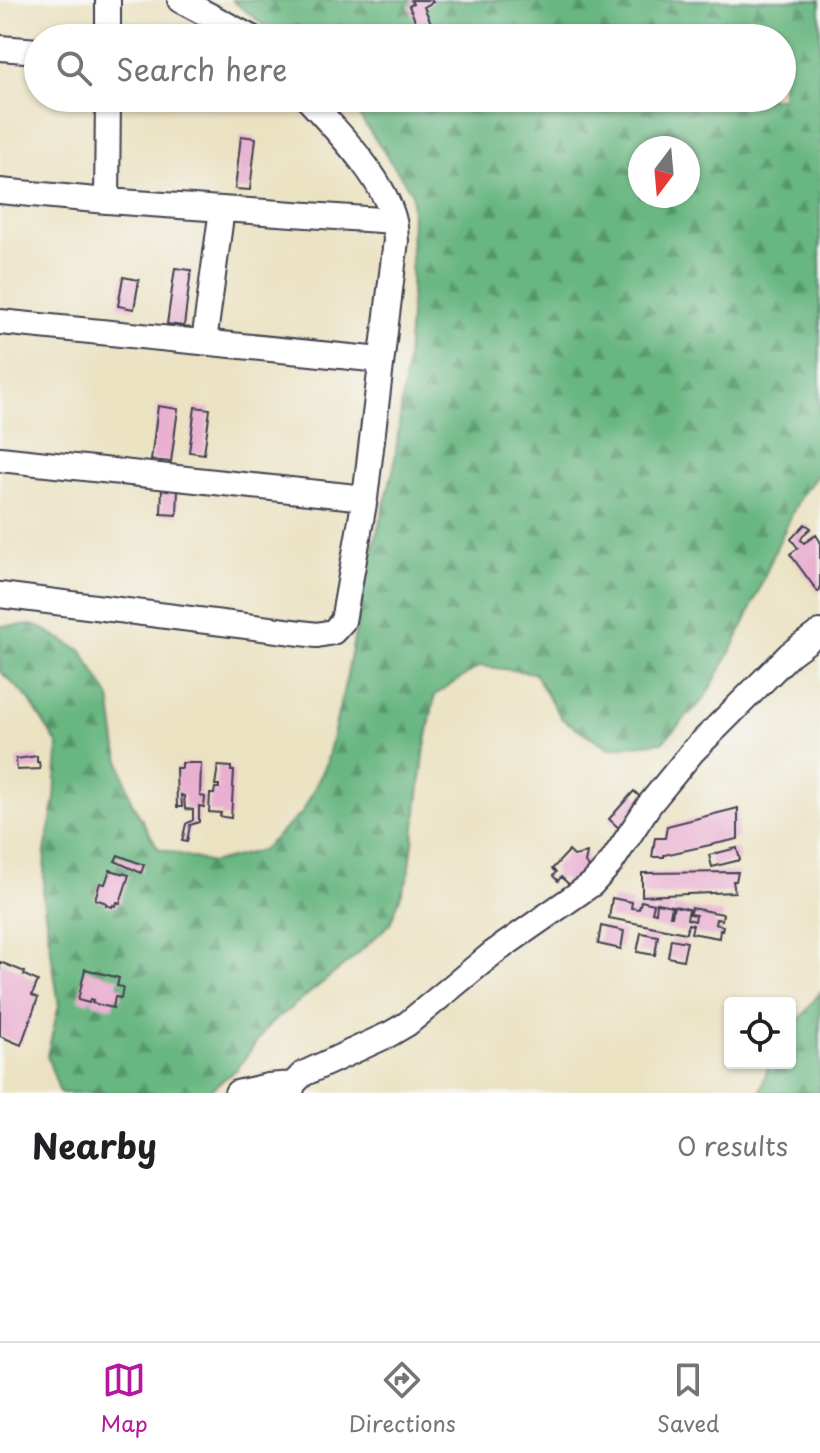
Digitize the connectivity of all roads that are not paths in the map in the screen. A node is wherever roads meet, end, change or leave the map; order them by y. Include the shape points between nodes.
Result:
1 (108, 0) edge
2 (180, 0) edge
3 (108, 24) edge
4 (225, 24) edge
5 (0, 48) edge
6 (24, 50) edge
7 (108, 112) edge
8 (319, 112) edge
9 (0, 191) edge
10 (107, 201) junction
11 (222, 209) junction
12 (394, 221) junction
13 (0, 322) edge
14 (204, 342) junction
15 (381, 360) junction
16 (0, 459) edge
17 (365, 498) junction
18 (0, 595) edge
19 (820, 632) edge
20 (292, 1089) edge
21 (237, 1093) edge

1 - 3 street
2 - 4 street
5 - 6 street
7 - 10 street
8 - 12 street via 382,190
9 - 10 street
10 - 11 street
11 - 12 street
11 - 14 street
12 - 15 street
13 - 14 street
14 - 15 street
15 - 17 street
16 - 17 street
17 - 18 street via 343,621 333,632 317,635
19 - 20 street via 790,654 693,751 592,884 493,953 407,1024 303,1074
20 - 21 street via 268,1086

